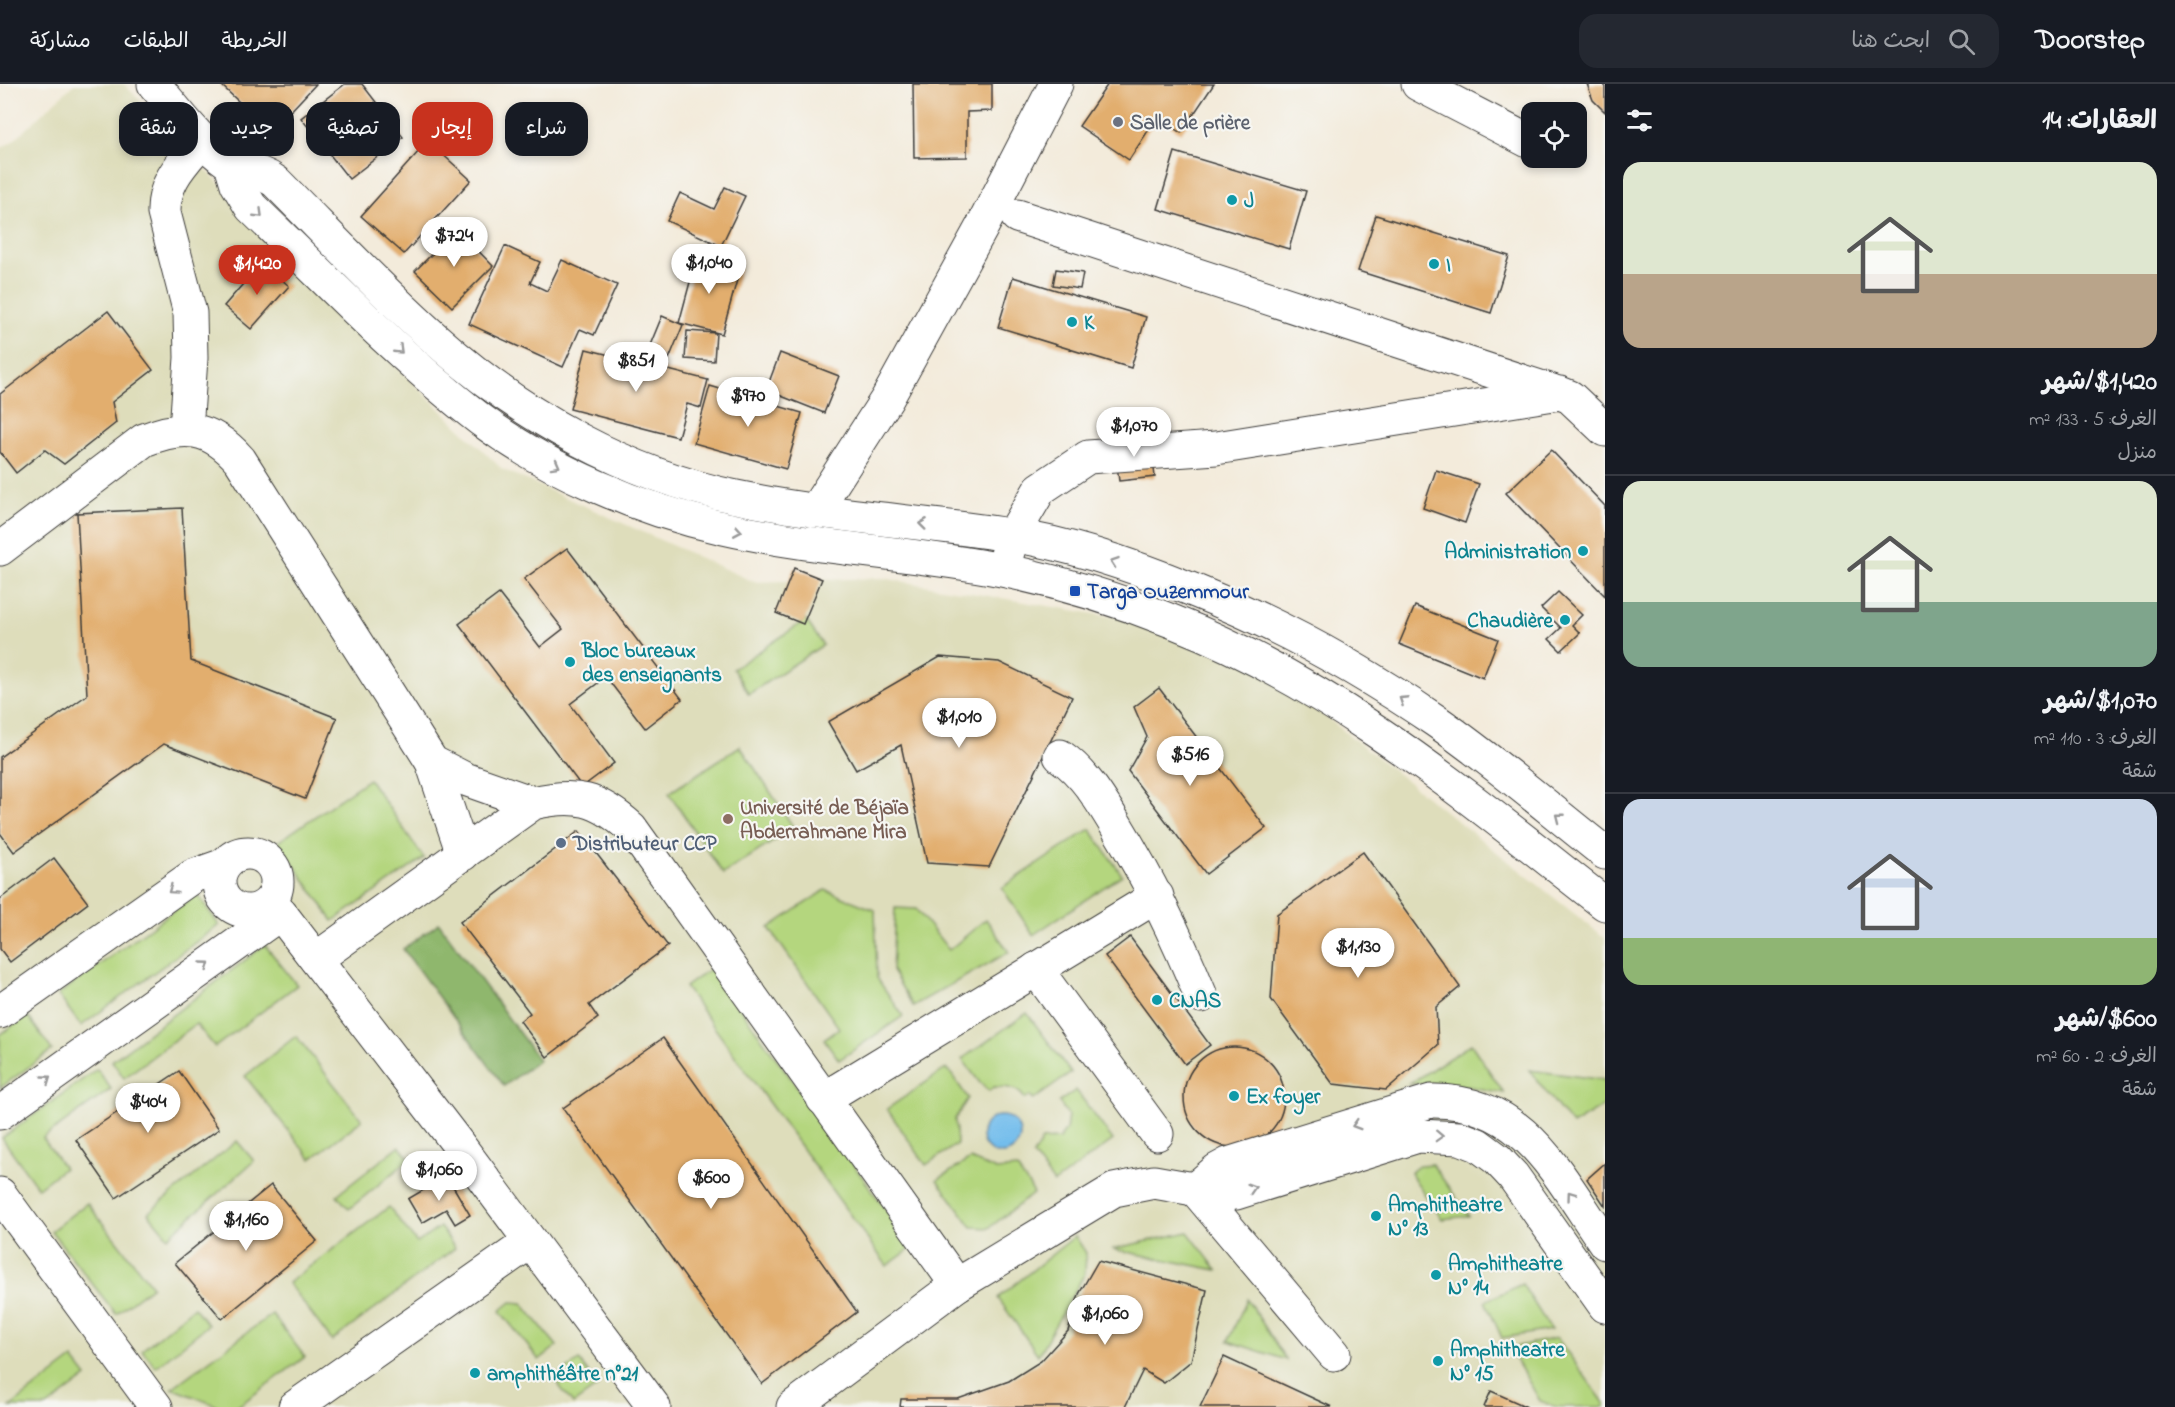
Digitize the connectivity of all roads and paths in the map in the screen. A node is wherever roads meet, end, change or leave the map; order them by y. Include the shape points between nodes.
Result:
1 (154, 84) edge
2 (1056, 84) edge
3 (1418, 84) edge
4 (1521, 137) edge
5 (202, 140) junction
6 (231, 164) junction
7 (1017, 216) dead end
8 (1560, 393) junction
9 (186, 430) junction
10 (1605, 430) edge
11 (815, 511) junction
12 (1013, 535) junction
13 (0, 549) edge
14 (1001, 570) junction
15 (1060, 756) dead end
16 (432, 762) junction
17 (533, 803) junction
18 (1605, 853) edge
19 (463, 854) junction
20 (224, 865) junction
21 (1157, 896) junction
22 (1605, 904) edge
23 (269, 908) junction
24 (316, 959) junction
25 (1036, 969) junction
26 (1201, 996) dead end
27 (0, 1012) edge
28 (823, 1099) junction
29 (0, 1113) edge
30 (1157, 1134) dead end
31 (1195, 1189) junction
32 (0, 1194) edge
33 (530, 1242) junction
34 (1605, 1243) edge
35 (957, 1285) junction
36 (1605, 1306) edge
37 (1334, 1354) dead end
38 (156, 1407) edge
39 (295, 1407) edge
40 (654, 1407) edge
41 (793, 1407) edge

1 - 5 street
2 - 11 street via 887,399
3 - 4 street
5 - 6 street
5 - 9 street via 171,177 164,196 164,213 190,313
6 - 11 street via 266,175 441,344 506,395 577,439 654,472 722,493
6 -> 14 street via 251,207 418,369 485,423 559,468 638,503 721,528
7 - 8 street
8 - 10 street via 1570,397
8 - 12 street via 1216,448 1088,457 1040,489
9 - 13 street via 164,432 144,440
9 - 16 street via 205,432 226,444 240,460
12 -> 11 street
12 - 14 street
18 -> 12 street via 1438,723 1360,672 1278,627 1192,589 1104,559
14 - 22 street via 1089,592 1174,622 1267,664 1411,752
15 - 21 street via 1079,770
16 - 17 street via 465,779
16 - 19 street
17 - 19 street
17 - 28 street via 560,796 587,799 612,811 630,828
19 - 24 street
20 - 23 street via 219,884 227,902 235,908
20 - 23 street via 239,854 256,853 264,857 277,877
20 -> 27 street via 193,876
21 - 25 street
21 - 26 street
23 - 24 street
29 -> 23 street via 240,940
24 - 33 street
25 - 28 street
25 - 30 street
28 - 35 street
34 -> 31 street via 1526,1135 1495,1112 1453,1101 1431,1101 1228,1164
31 - 35 street via 1154,1182 1114,1190
31 -> 36 street via 1236,1193 1418,1136 1460,1138 1488,1152 1514,1176
31 - 37 street
32 - 38 street
33 - 39 street
33 - 40 street
35 - 41 street

